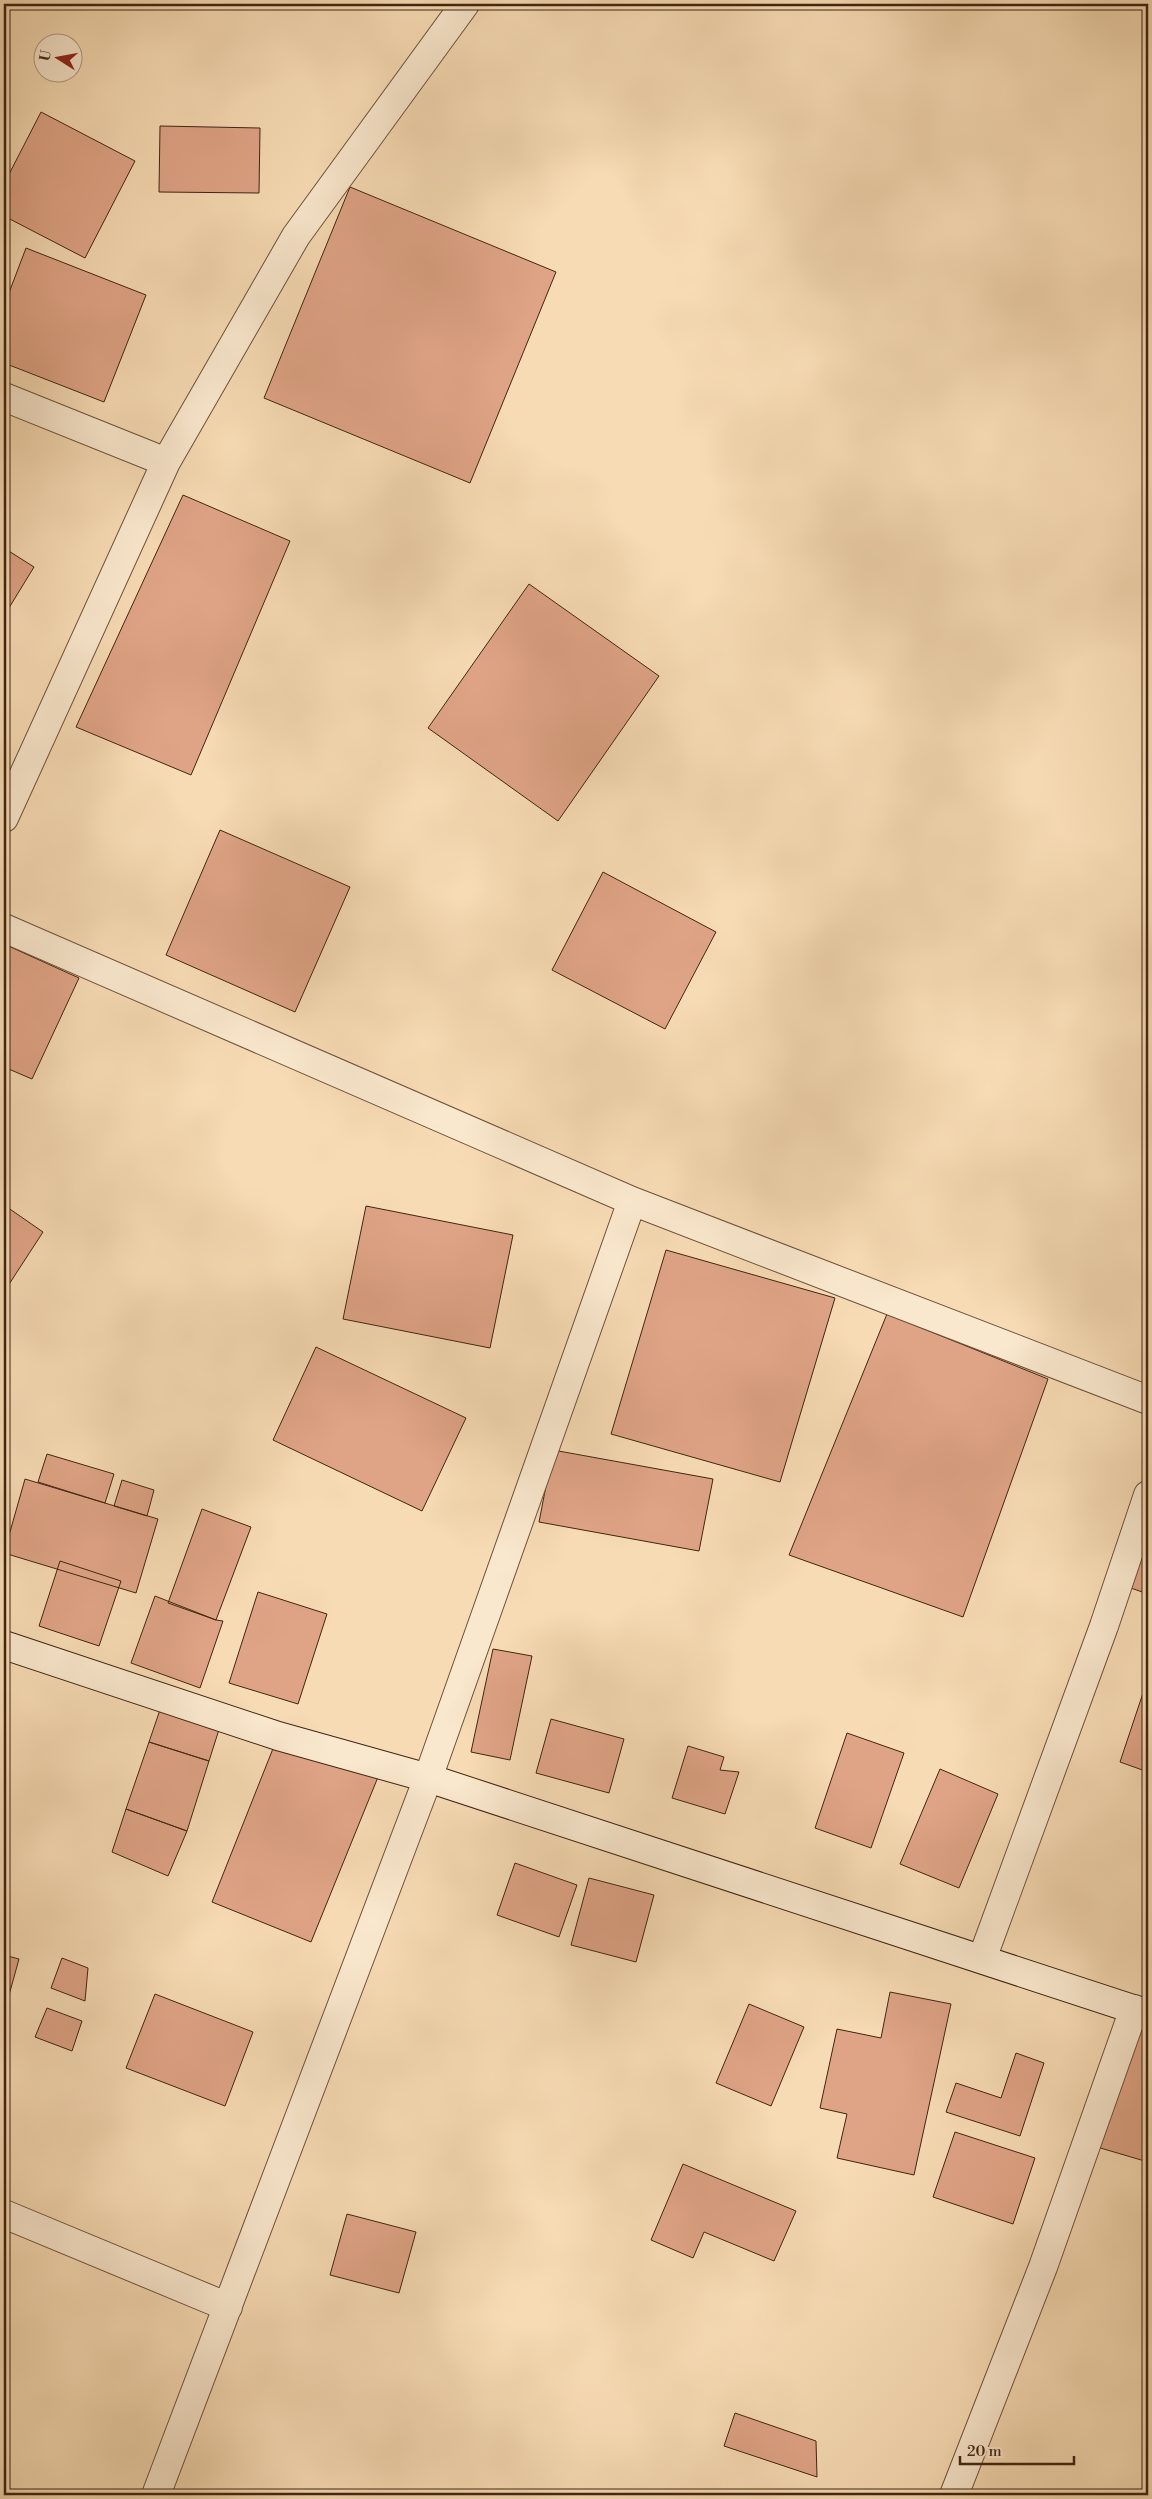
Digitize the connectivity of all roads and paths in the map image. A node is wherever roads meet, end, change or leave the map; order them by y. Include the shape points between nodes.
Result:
1 (465, 4) edge
2 (4, 396) edge
3 (166, 462) junction
4 (4, 818) edge
5 (4, 928) edge
6 (632, 1201) junction
7 (1148, 1400) edge
8 (1148, 1495) edge
9 (4, 1645) edge
10 (428, 1778) junction
11 (982, 1959) junction
12 (1141, 2011) edge
13 (4, 2214) edge
14 (228, 2307) junction
15 (156, 2495) edge
16 (954, 2495) edge

1 - 3 street via 296,236
2 - 3 street
3 - 4 street
5 - 6 street
6 - 7 street
6 - 10 street
8 - 11 street via 1104,1626
9 - 10 street via 278,1736
10 - 11 street
10 - 14 street
11 - 12 street
12 - 16 street
13 - 14 street
14 - 15 street

